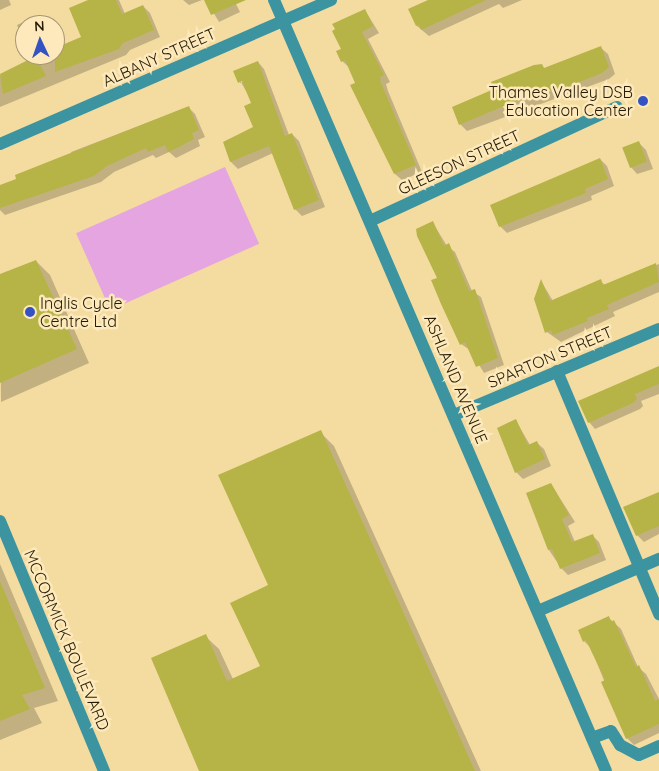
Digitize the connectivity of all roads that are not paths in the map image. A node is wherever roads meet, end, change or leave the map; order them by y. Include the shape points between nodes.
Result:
1 (274, 0) edge
2 (331, 0) edge
3 (283, 20) junction
4 (617, 107) dead end
5 (0, 144) edge
6 (370, 221) junction
7 (659, 329) edge
8 (557, 371) junction
9 (454, 415) junction
10 (0, 521) edge
11 (659, 559) edge
12 (638, 568) junction
13 (538, 611) junction
14 (659, 614) edge
15 (592, 738) junction
16 (659, 746) edge
17 (104, 771) edge
18 (606, 771) edge

1 - 3 street, ASHLAND AVENUE
2 - 3 street, ALBANY STREET
3 - 5 street, ALBANY STREET
3 - 6 street, ASHLAND AVENUE
4 - 6 street, GLEESON STREET
6 - 9 street, ASHLAND AVENUE
7 - 8 street, SPARTON STREET
8 - 9 street, SPARTON STREET
8 - 12 street
9 - 13 street, ASHLAND AVENUE
10 - 17 street, MCCORMICK BOULEVARD
11 - 12 street
12 - 13 street
12 - 14 street
13 - 15 street, ASHLAND AVENUE
15 - 16 street via 612,731 620,745 639,755
15 - 18 street, ASHLAND AVENUE

